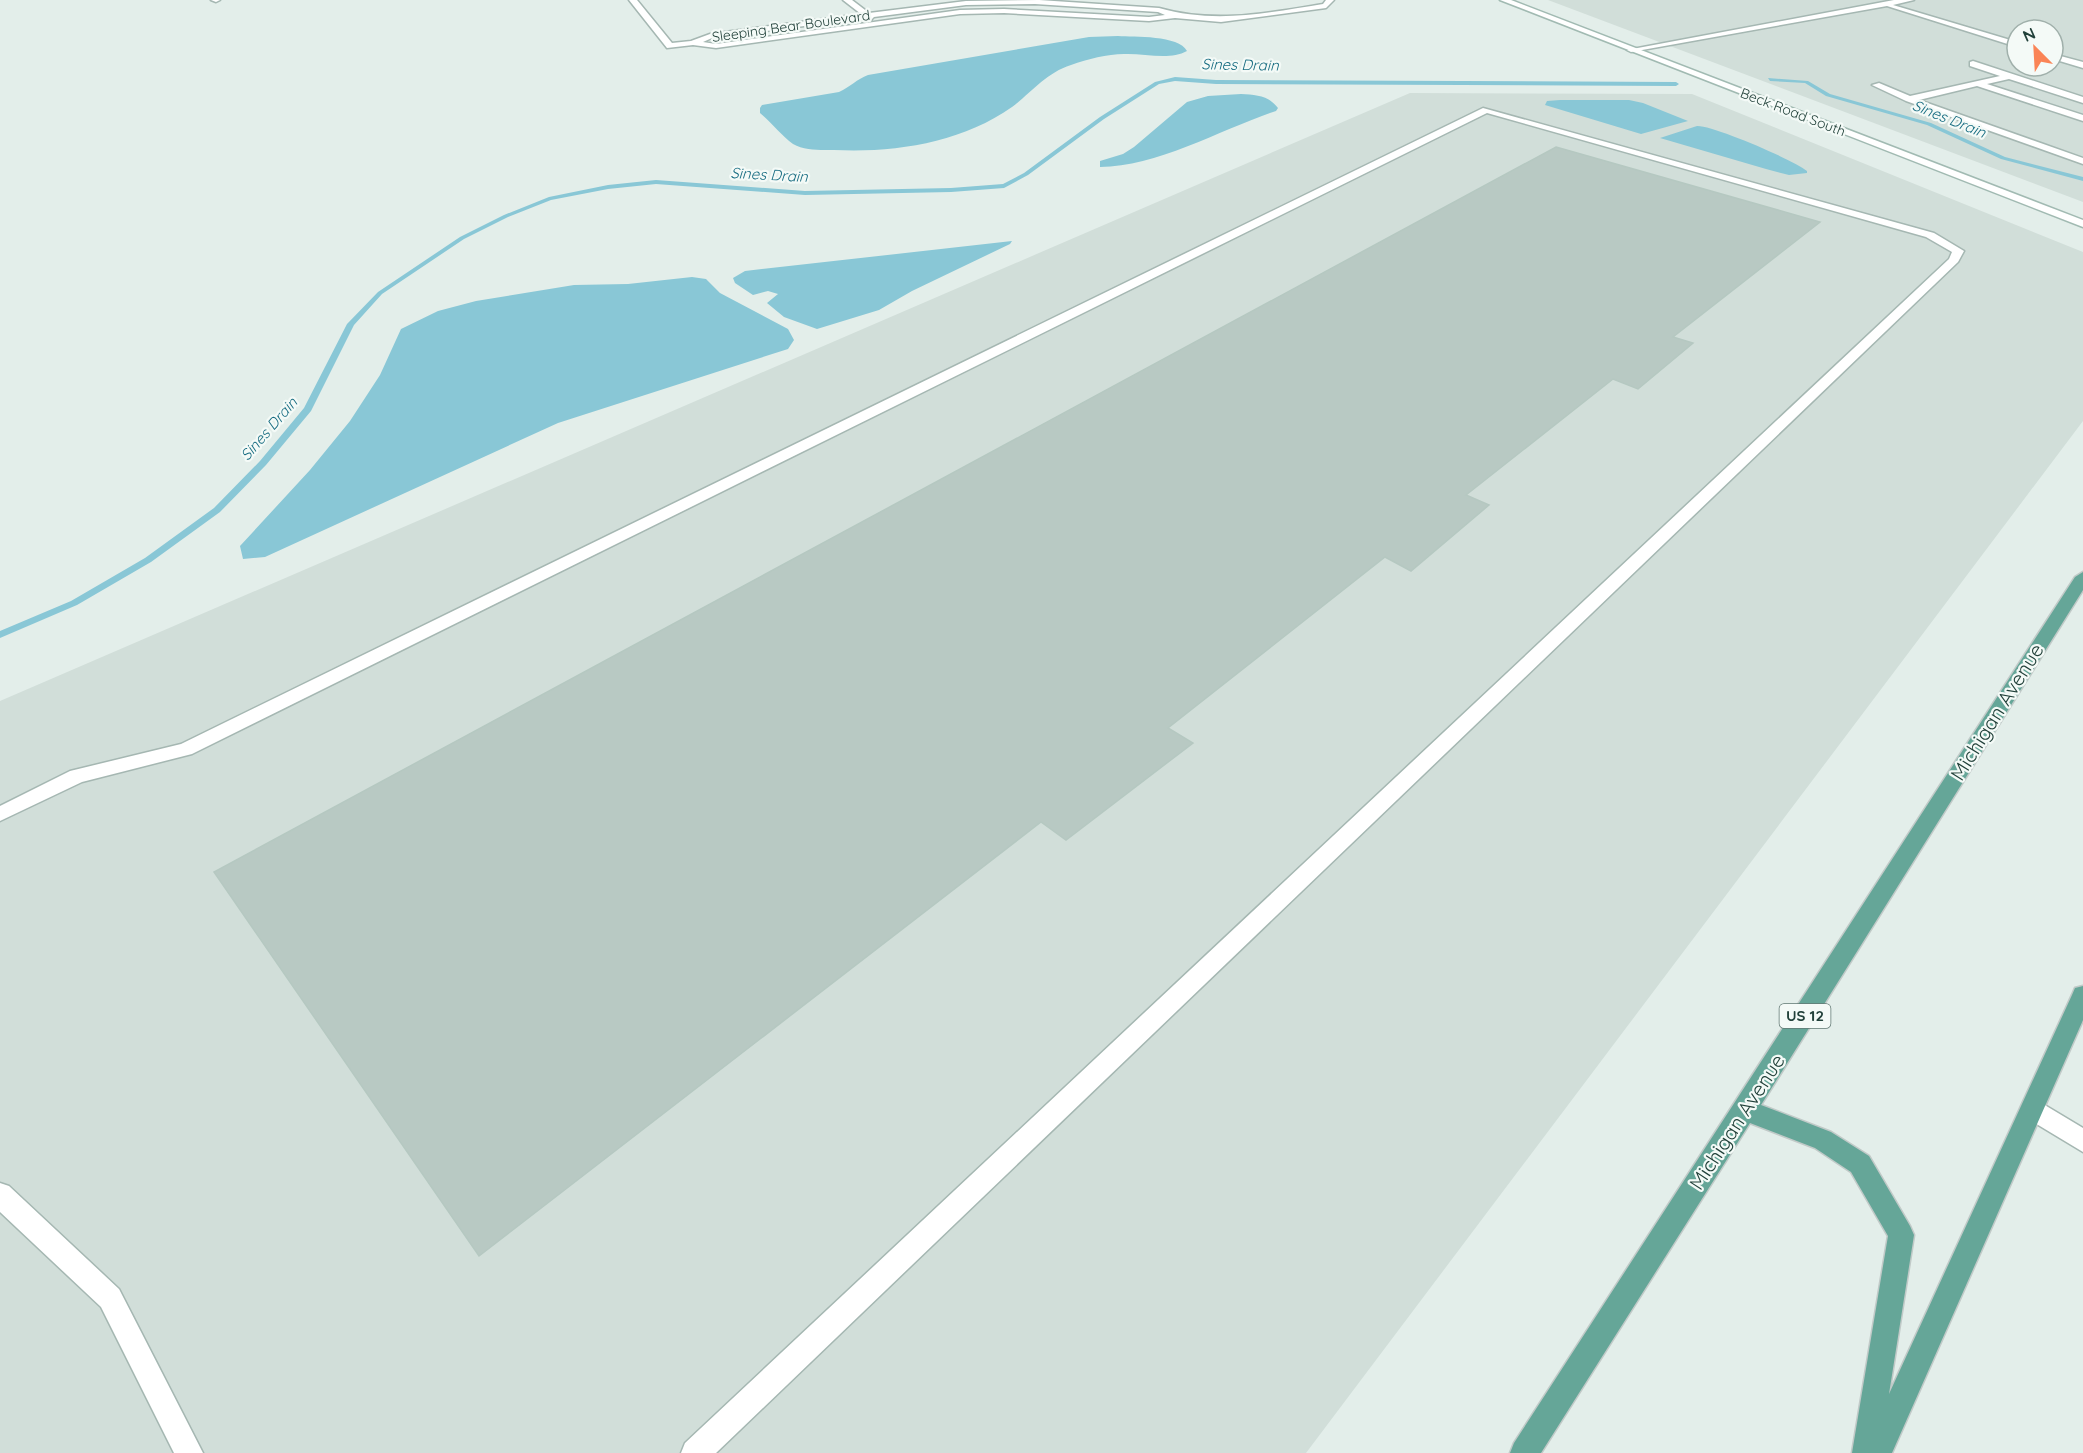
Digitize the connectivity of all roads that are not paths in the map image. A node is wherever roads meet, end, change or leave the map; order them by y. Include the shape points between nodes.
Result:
1 (633, 0) edge
2 (847, 0) edge
3 (1330, 0) edge
4 (1504, 0) edge
5 (1910, 0) edge
6 (1884, 4) junction
7 (1223, 10) dead end
8 (866, 15) junction
9 (1175, 16) junction
10 (1200, 16) junction
11 (877, 24) junction
12 (2005, 41) edge
13 (693, 43) junction
14 (1631, 50) junction
15 (2065, 60) edge
16 (1973, 64) dead end
17 (2083, 65) edge
18 (2005, 75) edge
19 (2005, 77) edge
20 (2015, 78) edge
21 (1977, 83) junction
22 (1876, 85) dead end
23 (1909, 99) junction
24 (2083, 100) edge
25 (2083, 118) edge
26 (2083, 161) edge
27 (2083, 224) edge
28 (2083, 577) edge
29 (0, 814) edge
30 (2083, 995) edge
31 (2033, 1109) junction
32 (1745, 1110) junction
33 (2083, 1141) edge
34 (0, 1195) edge
35 (189, 1453) edge
36 (694, 1453) edge
37 (1524, 1453) edge
38 (1866, 1453) edge
39 (1877, 1453) edge

1 - 13 street, Sleeping Bear Boulevard via 670,46
2 - 8 street
3 - 10 street, Sleeping Bear Boulevard via 1326,6 1256,17 1221,20
4 - 14 street, Beck Road South
5 - 6 street
6 - 12 street
6 - 14 street
7 - 10 street, Sleeping Bear Boulevard
8 - 9 street, Sleeping Bear Boulevard via 999,1 1159,10
8 - 11 street
8 - 13 street, Sleeping Bear Boulevard via 710,36
9 - 10 street, Sleeping Bear Boulevard
9 - 11 street, Sleeping Bear Boulevard via 1149,19 993,11
11 - 13 street, Sleeping Bear Boulevard via 716,46
14 - 27 street, Beck Road South
15 - 17 street
16 - 18 street
19 - 21 street
20 - 24 street
21 - 23 street
21 - 25 street
22 - 23 street
23 - 26 street
28 - 32 main road, Michigan Avenue / US 12
29 - 36 street via 77,776 186,749 1486,110 1930,235 1958,251 1954,260
30 - 31 main road
31 - 33 street
31 - 39 main road
32 - 37 main road, Michigan Avenue / US 12
32 - 38 main road via 1823,1140 1860,1164 1901,1235
34 - 35 street via 110,1298

